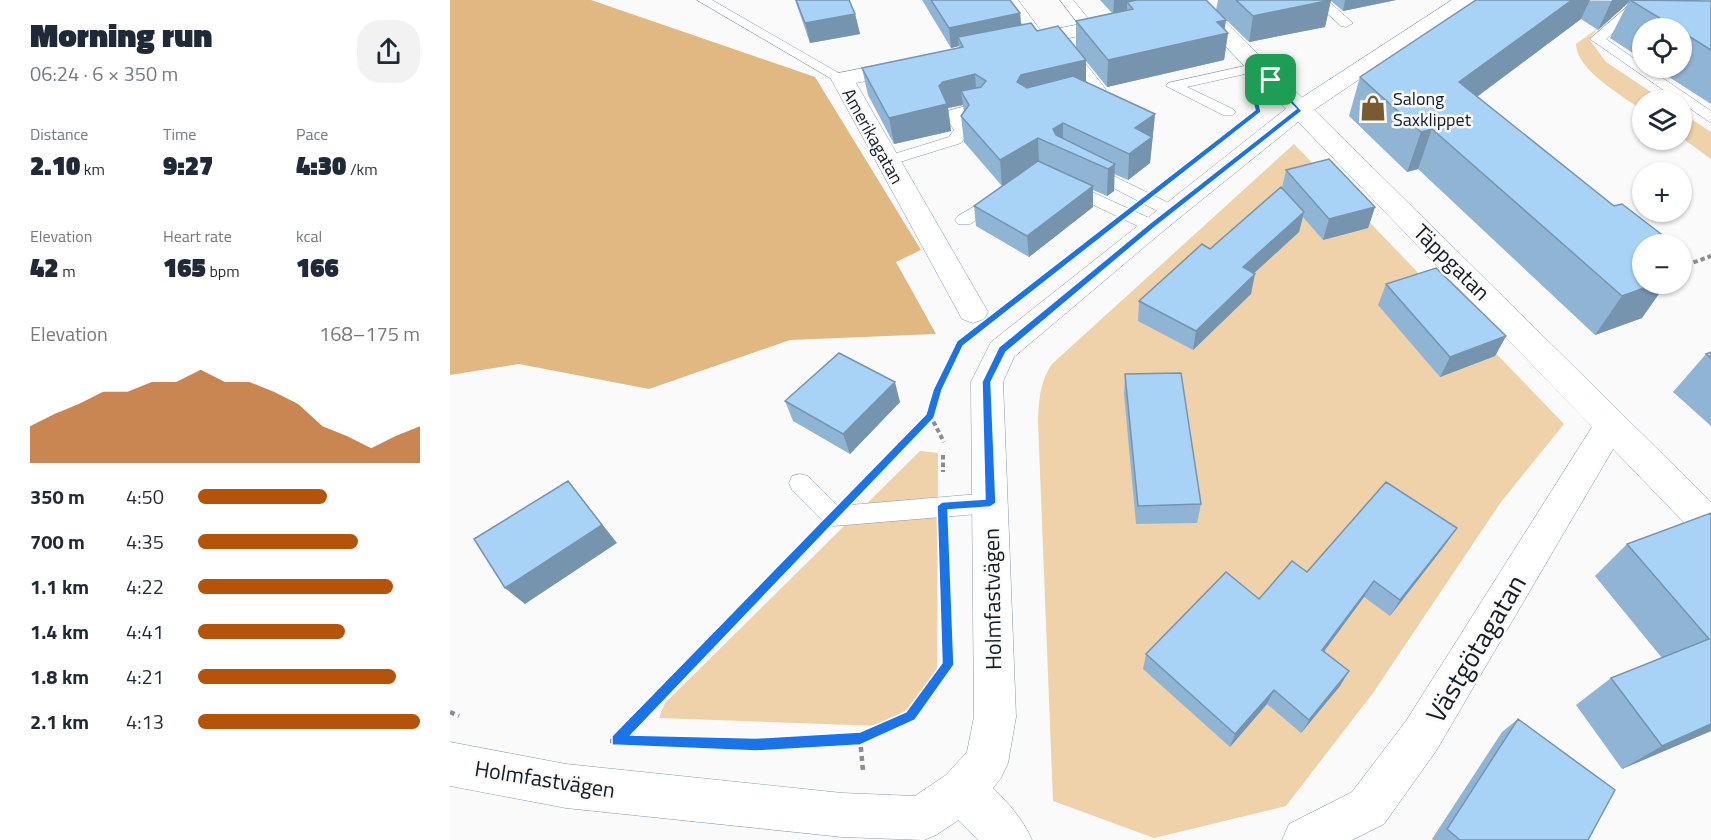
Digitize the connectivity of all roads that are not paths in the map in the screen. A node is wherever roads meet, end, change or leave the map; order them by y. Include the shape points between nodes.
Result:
1 (703, 0) edge
2 (1011, 0) edge
3 (1066, 0) edge
4 (1225, 0) edge
5 (1319, 0) edge
6 (1466, 0) edge
7 (1651, 3) edge
8 (1188, 5) edge
9 (1143, 17) edge
10 (1346, 23) dead end
11 (1089, 28) junction
12 (1047, 37) junction
13 (1005, 46) edge
14 (935, 60) edge
15 (1258, 67) junction
16 (842, 80) junction
17 (1058, 100) edge
18 (978, 108) edge
19 (1300, 109) junction
20 (1228, 112) dead end
21 (1711, 118) edge
22 (887, 161) junction
23 (1074, 162) edge
24 (1057, 181) edge
25 (1010, 190) edge
26 (1161, 218) junction
27 (964, 220) dead end
28 (973, 312) dead end
29 (1611, 423) junction
30 (800, 483) dead end
31 (990, 503) junction
32 (1711, 526) edge
33 (450, 764) edge
34 (962, 791) junction
35 (1009, 840) edge
36 (1305, 840) edge

1 - 16 lane
2 - 12 lane
3 - 11 lane
4 - 8 street
5 - 10 lane
6 - 19 street, Holmfastvägen
7 - 21 lane via 1597,39
8 - 15 street, Täppgatan
9 - 11 street
11 - 12 street
12 - 13 street
12 - 17 lane via 1099,90
14 - 16 street, Amerikagatan
15 - 19 street, Täppgatan
15 - 20 lane via 1173,86
16 - 22 street, Amerikagatan
18 - 22 lane via 952,114 962,130 955,140
19 - 26 street, Holmfastvägen
19 - 29 street, Täppgatan
22 - 28 street, Amerikagatan
23 - 26 lane
24 - 26 lane
25 - 27 lane
26 - 31 street, Holmfastvägen via 1002,350 987,382
29 - 32 street, Täppgatan
29 - 36 street, Västgötagatan via 1421,736 1368,808
30 - 31 lane via 833,516
31 - 34 street, Holmfastvägen via 995,717 986,763
33 - 34 street, Holmfastvägen via 566,786 842,815 920,819
34 - 35 street

